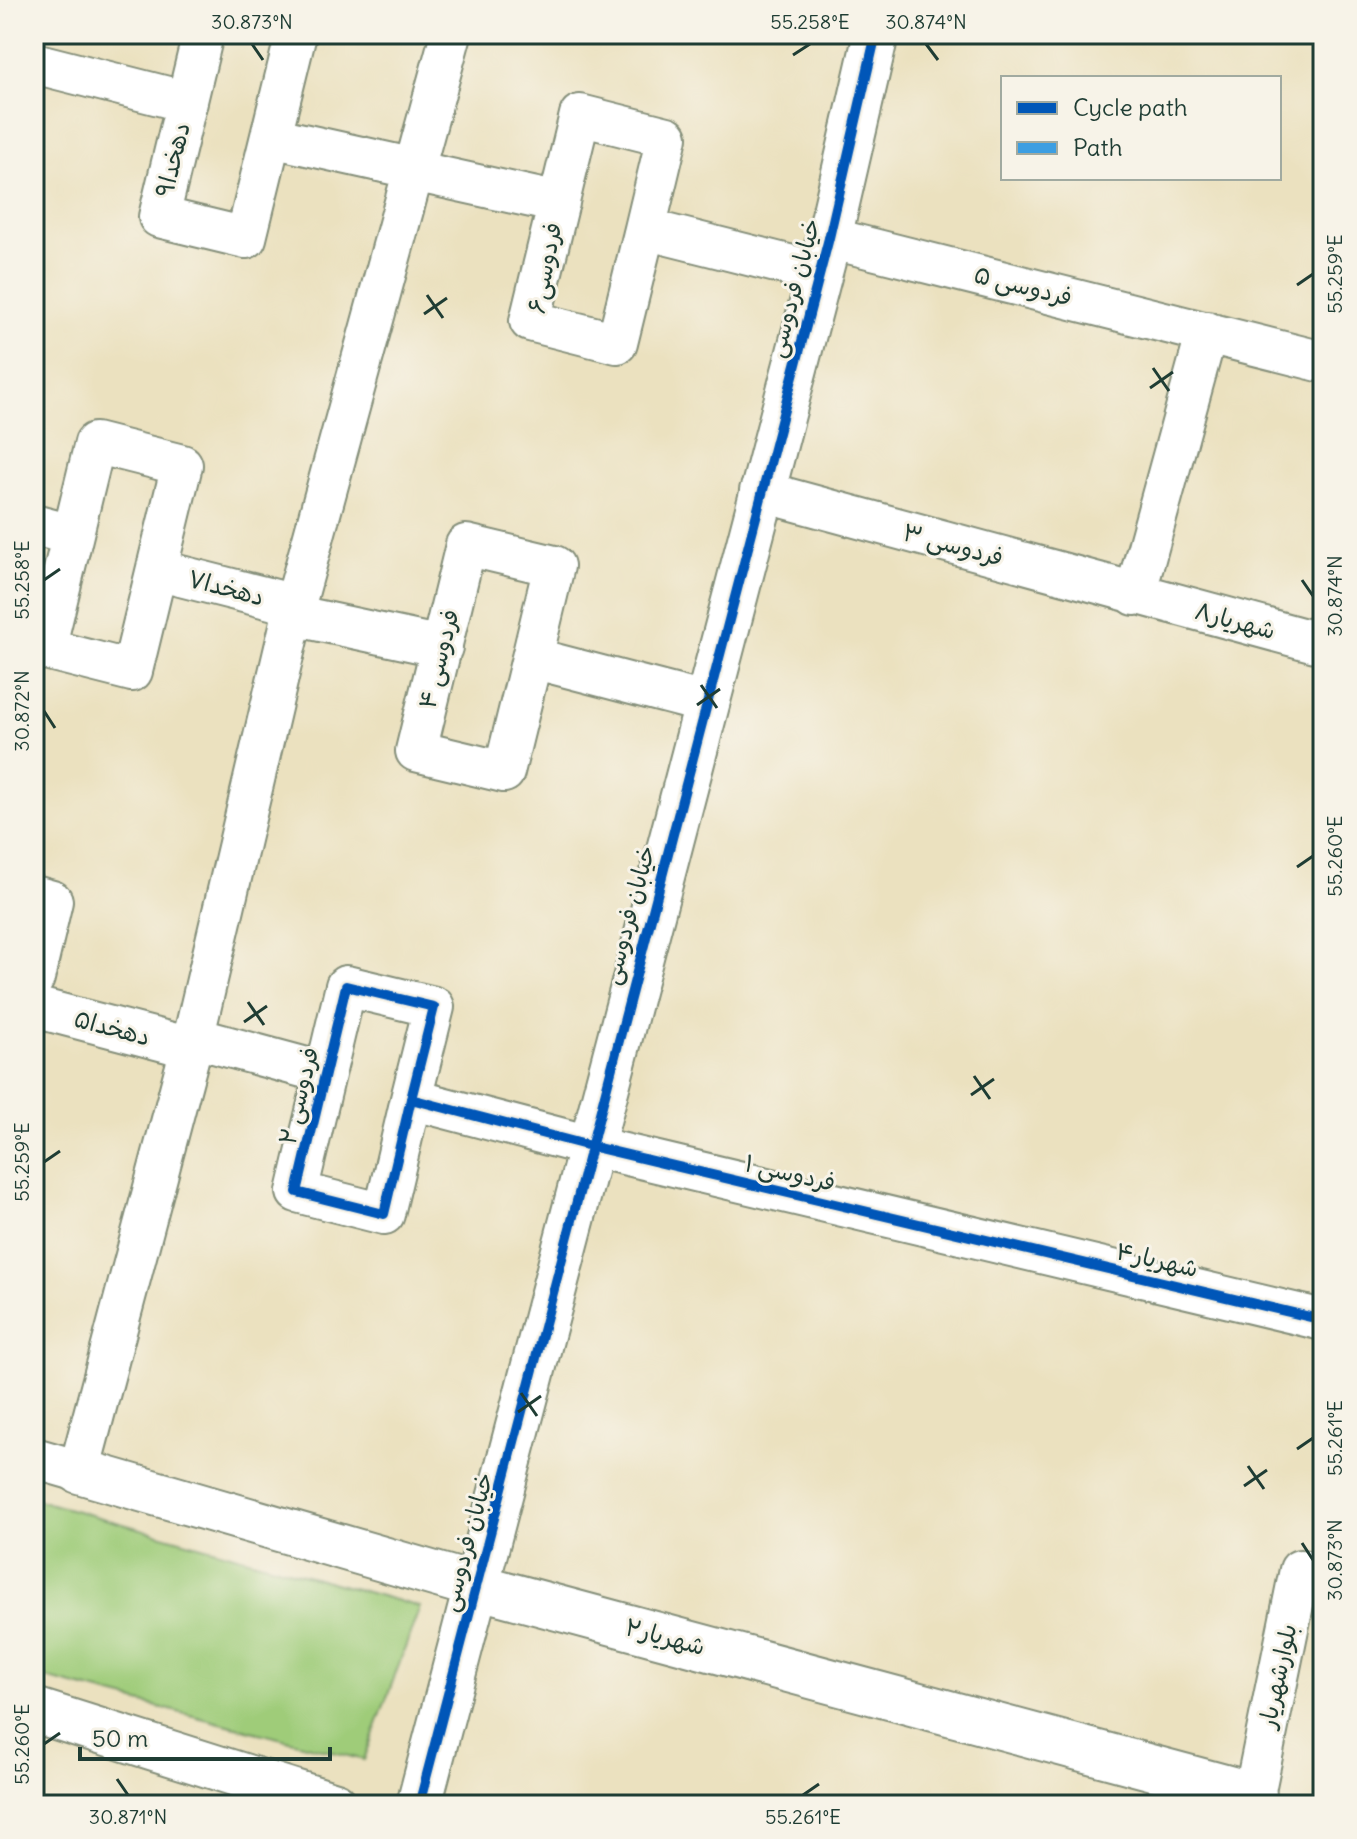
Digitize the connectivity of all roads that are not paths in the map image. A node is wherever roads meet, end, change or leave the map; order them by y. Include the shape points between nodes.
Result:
1 (41, 34) edge
2 (203, 34) edge
3 (296, 34) edge
4 (451, 34) edge
5 (876, 34) edge
6 (34, 61) edge
7 (187, 102) junction
8 (271, 137) junction
9 (423, 172) junction
10 (559, 203) junction
11 (645, 229) junction
12 (824, 255) junction
13 (1212, 334) junction
14 (1323, 362) edge
15 (760, 491) junction
16 (34, 525) edge
17 (72, 535) junction
18 (157, 570) junction
19 (1141, 596) junction
20 (303, 612) junction
21 (1323, 644) edge
22 (442, 647) junction
23 (532, 658) junction
24 (705, 703) junction
25 (34, 896) edge
26 (34, 978) edge
27 (34, 1007) edge
28 (197, 1044) junction
29 (325, 1073) junction
30 (411, 1099) junction
31 (590, 1146) junction
32 (982, 1239) joint
33 (1323, 1320) edge
34 (34, 1458) edge
35 (79, 1471) junction
36 (1323, 1574) edge
37 (476, 1586) junction
38 (34, 1710) edge
39 (1253, 1800) edge
40 (335, 1805) edge
41 (419, 1805) edge

1 - 6 street
2 - 7 street, دهخدا۹
3 - 8 street, دهخدا۹
4 - 9 street
5 - 12 street, خیابان فردوسی
6 - 7 street, دهخدا۹
7 - 8 street, دهخدا۹ via 159,217 246,238
8 - 9 street
9 - 10 street, فردوسی۶
9 - 20 street
10 - 11 street, فردوسی۶ via 580,115 667,137
10 - 11 street, فردوسی۶ via 530,321 617,343
11 - 12 street
12 - 13 street, فردوسی ۵
12 - 15 street, خیابان فردوسی
13 - 14 street, فردوسی ۵
13 - 19 street
15 - 19 street, فردوسی ۳
15 - 24 street, خیابان فردوسی
16 - 17 street
17 - 18 street, دهخدا۷ via 95,443 182,465
17 - 18 street, دهخدا۷ via 45,649 132,671
18 - 20 street, دهخدا۷
19 - 21 street, شهریار۸
20 - 22 street, دهخدا۷
20 - 28 street
22 - 23 street, فردوسی ۴ via 466,545 554,566
22 - 23 street, فردوسی ۴ via 416,751 504,772
23 - 24 street
24 - 31 street, خیابان فردوسی
25 - 26 street via 52,901
27 - 28 street, دهخدا۵
28 - 29 street, دهخدا۵
28 - 35 street
29 - 30 street, فردوسی ۲ via 346,986 434,1007
29 - 30 street, فردوسی ۲ via 297,1192 384,1214
30 - 31 street
31 - 32 street, فردوسی ۱
31 - 37 street, خیابان فردوسی
32 - 33 street, شهریار۴
34 - 35 street
35 - 37 street, شهریار۲
36 - 39 street, بلوارشهریار via 1300,1570
37 - 39 street, شهریار۲
37 - 41 street, خیابان فردوسی
38 - 40 street

